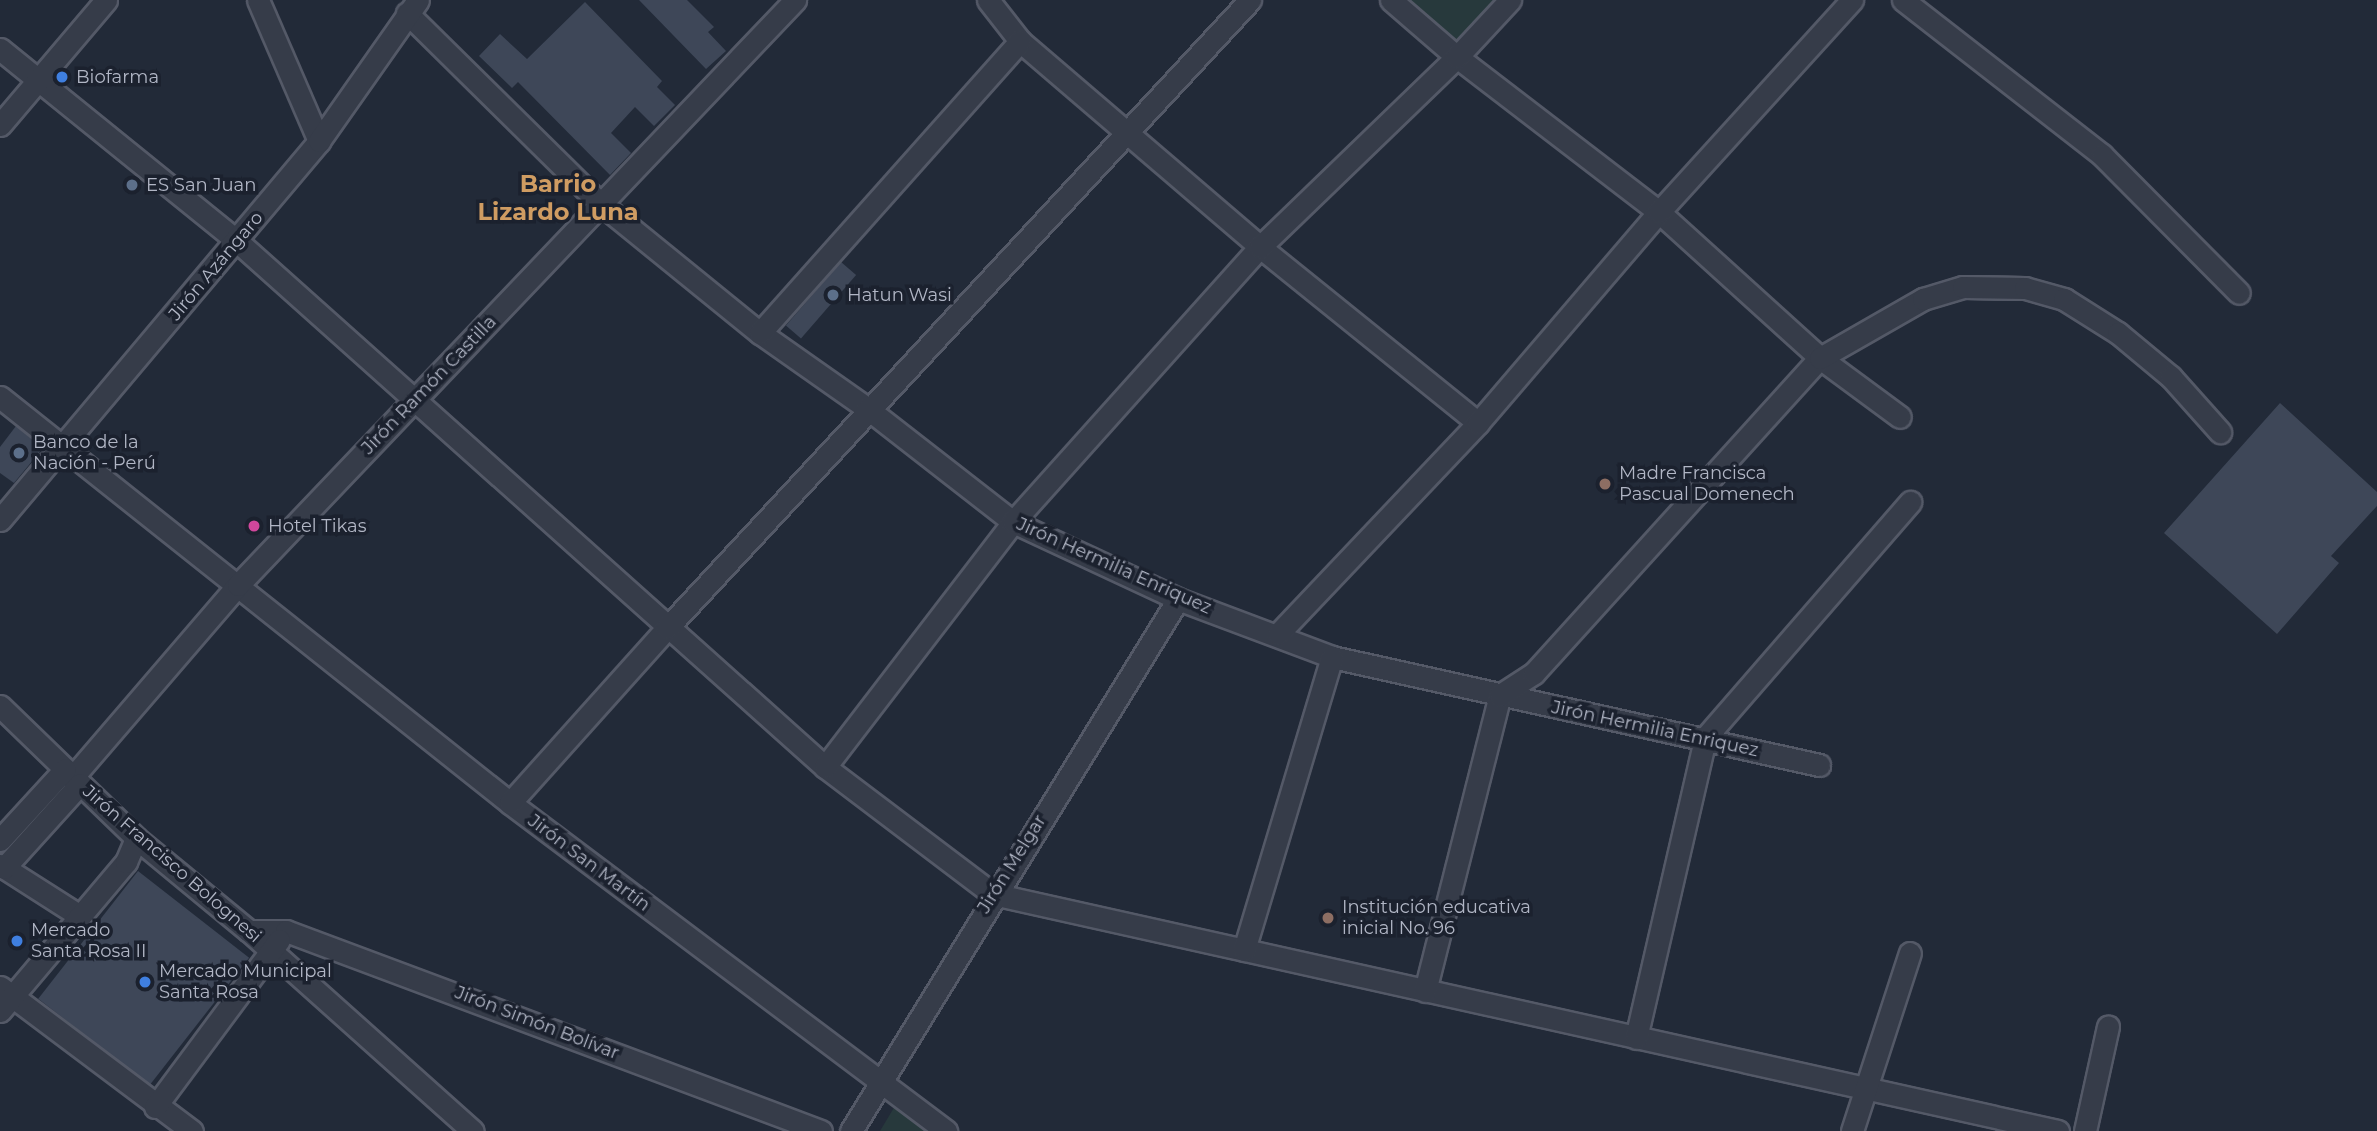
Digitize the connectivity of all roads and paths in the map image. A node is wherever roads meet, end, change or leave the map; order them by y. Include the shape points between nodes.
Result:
1 (106, 0) edge
2 (258, 0) edge
3 (795, 0) edge
4 (1250, 0) edge
5 (1391, 0) edge
6 (1510, 0) edge
7 (1852, 0) edge
8 (1903, 0) edge
9 (994, 2) edge
10 (413, 6) edge
11 (1020, 41) junction
12 (0, 49) edge
13 (1457, 57) junction
14 (36, 79) junction
15 (0, 125) edge
16 (1126, 128) junction
17 (319, 141) junction
18 (601, 204) junction
19 (1659, 212) junction
20 (237, 241) junction
21 (1261, 247) junction
22 (2239, 293) dead end
23 (760, 333) junction
24 (1820, 358) junction
25 (0, 397) edge
26 (413, 402) junction
27 (868, 409) junction
28 (1900, 416) dead end
29 (1479, 423) junction
30 (2220, 432) dead end
31 (63, 447) junction
32 (1910, 502) dead end
33 (0, 520) edge
34 (1013, 522) junction
35 (238, 585) junction
36 (1178, 599) junction
37 (667, 628) junction
38 (1278, 634) junction
39 (1332, 657) junction
40 (1500, 695) junction
41 (0, 706) edge
42 (1704, 738) junction
43 (1819, 765) dead end
44 (825, 767) junction
45 (72, 777) junction
46 (510, 803) junction
47 (136, 838) junction
48 (0, 840) edge
49 (2, 867) edge
50 (993, 894) junction
51 (80, 916) junction
52 (249, 931) junction
53 (286, 931) junction
54 (1244, 950) junction
55 (272, 951) junction
56 (1910, 953) dead end
57 (1424, 991) junction
58 (3, 998) edge
59 (2108, 1026) dead end
60 (1636, 1038) junction
61 (877, 1082) junction
62 (1864, 1089) junction
63 (155, 1107) junction
64 (192, 1131) edge
65 (473, 1131) edge
66 (821, 1131) edge
67 (850, 1131) edge
68 (946, 1131) edge
69 (1852, 1131) edge
70 (2057, 1131) edge
71 (2085, 1131) edge

1 - 14 street
2 - 17 street
3 - 18 street, Jirón Ramón Castilla
4 - 16 street
5 - 13 street
6 - 13 street
7 - 19 street
8 - 22 street via 2102,155
9 - 11 street
10 - 17 street, Jirón Azángaro
10 - 18 street, Jirón Hermilia Enriquez
11 - 16 street
11 - 23 street
12 - 14 street
13 - 19 street
13 - 21 street
14 - 15 street
14 - 20 street
16 - 21 street
16 - 27 street
17 - 20 street, Jirón Azángaro
18 - 23 street, Jirón Hermilia Enriquez
18 - 26 street, Jirón Ramón Castilla
19 - 24 street
19 - 29 street
20 - 26 street
20 - 31 street, Jirón Azángaro
21 - 29 street
21 - 34 street
23 - 27 street, Jirón Hermilia Enriquez
24 - 28 street
24 - 30 street via 1923,299 1964,287 2025,288 2064,299 2118,333 2171,377
24 - 40 street via 1534,673
25 - 31 street, Jirón San Martín
26 - 35 street, Jirón Ramón Castilla
26 - 37 street
27 - 34 street, Jirón Hermilia Enriquez
27 - 37 street
29 - 38 street
31 - 33 street, Jirón Azángaro
31 - 35 street, Jirón San Martín
32 - 42 street
34 - 36 street, Jirón Hermilia Enriquez
34 - 44 street
35 - 45 street, Jirón Ramón Castilla
35 - 46 street, Jirón San Martín
36 - 38 street, Jirón Hermilia Enriquez
36 - 50 street, Jirón Melgar
37 - 44 street
37 - 46 street
38 - 39 street, Jirón Hermilia Enriquez
39 - 40 street, Jirón Hermilia Enriquez
39 - 54 street
40 - 42 street, Jirón Hermilia Enriquez
40 - 57 street
41 - 45 street, Jirón Francisco Bolognesi
42 - 43 street, Jirón Hermilia Enriquez
42 - 60 street
44 - 50 street
45 - 47 street, Jirón Francisco Bolognesi
45 - 48 street
45 - 49 street
46 - 61 street, Jirón San Martín
47 - 51 street via 126,862
47 - 52 street, Jirón Francisco Bolognesi
49 - 51 street
50 - 54 street
50 - 61 street, Jirón Melgar
51 - 58 street
52 - 53 street, Jirón Simón Bolívar
52 - 55 street, Jirón Francisco Bolognesi
53 - 55 street
53 - 66 street, Jirón Simón Bolívar
54 - 57 street
55 - 63 street
55 - 65 street, Jirón Francisco Bolognesi
56 - 62 street
57 - 60 street
58 - 63 street
59 - 71 street
60 - 62 street
61 - 67 street, Jirón Melgar
61 - 68 street, Jirón San Martín
62 - 69 street
62 - 70 street
63 - 64 street

